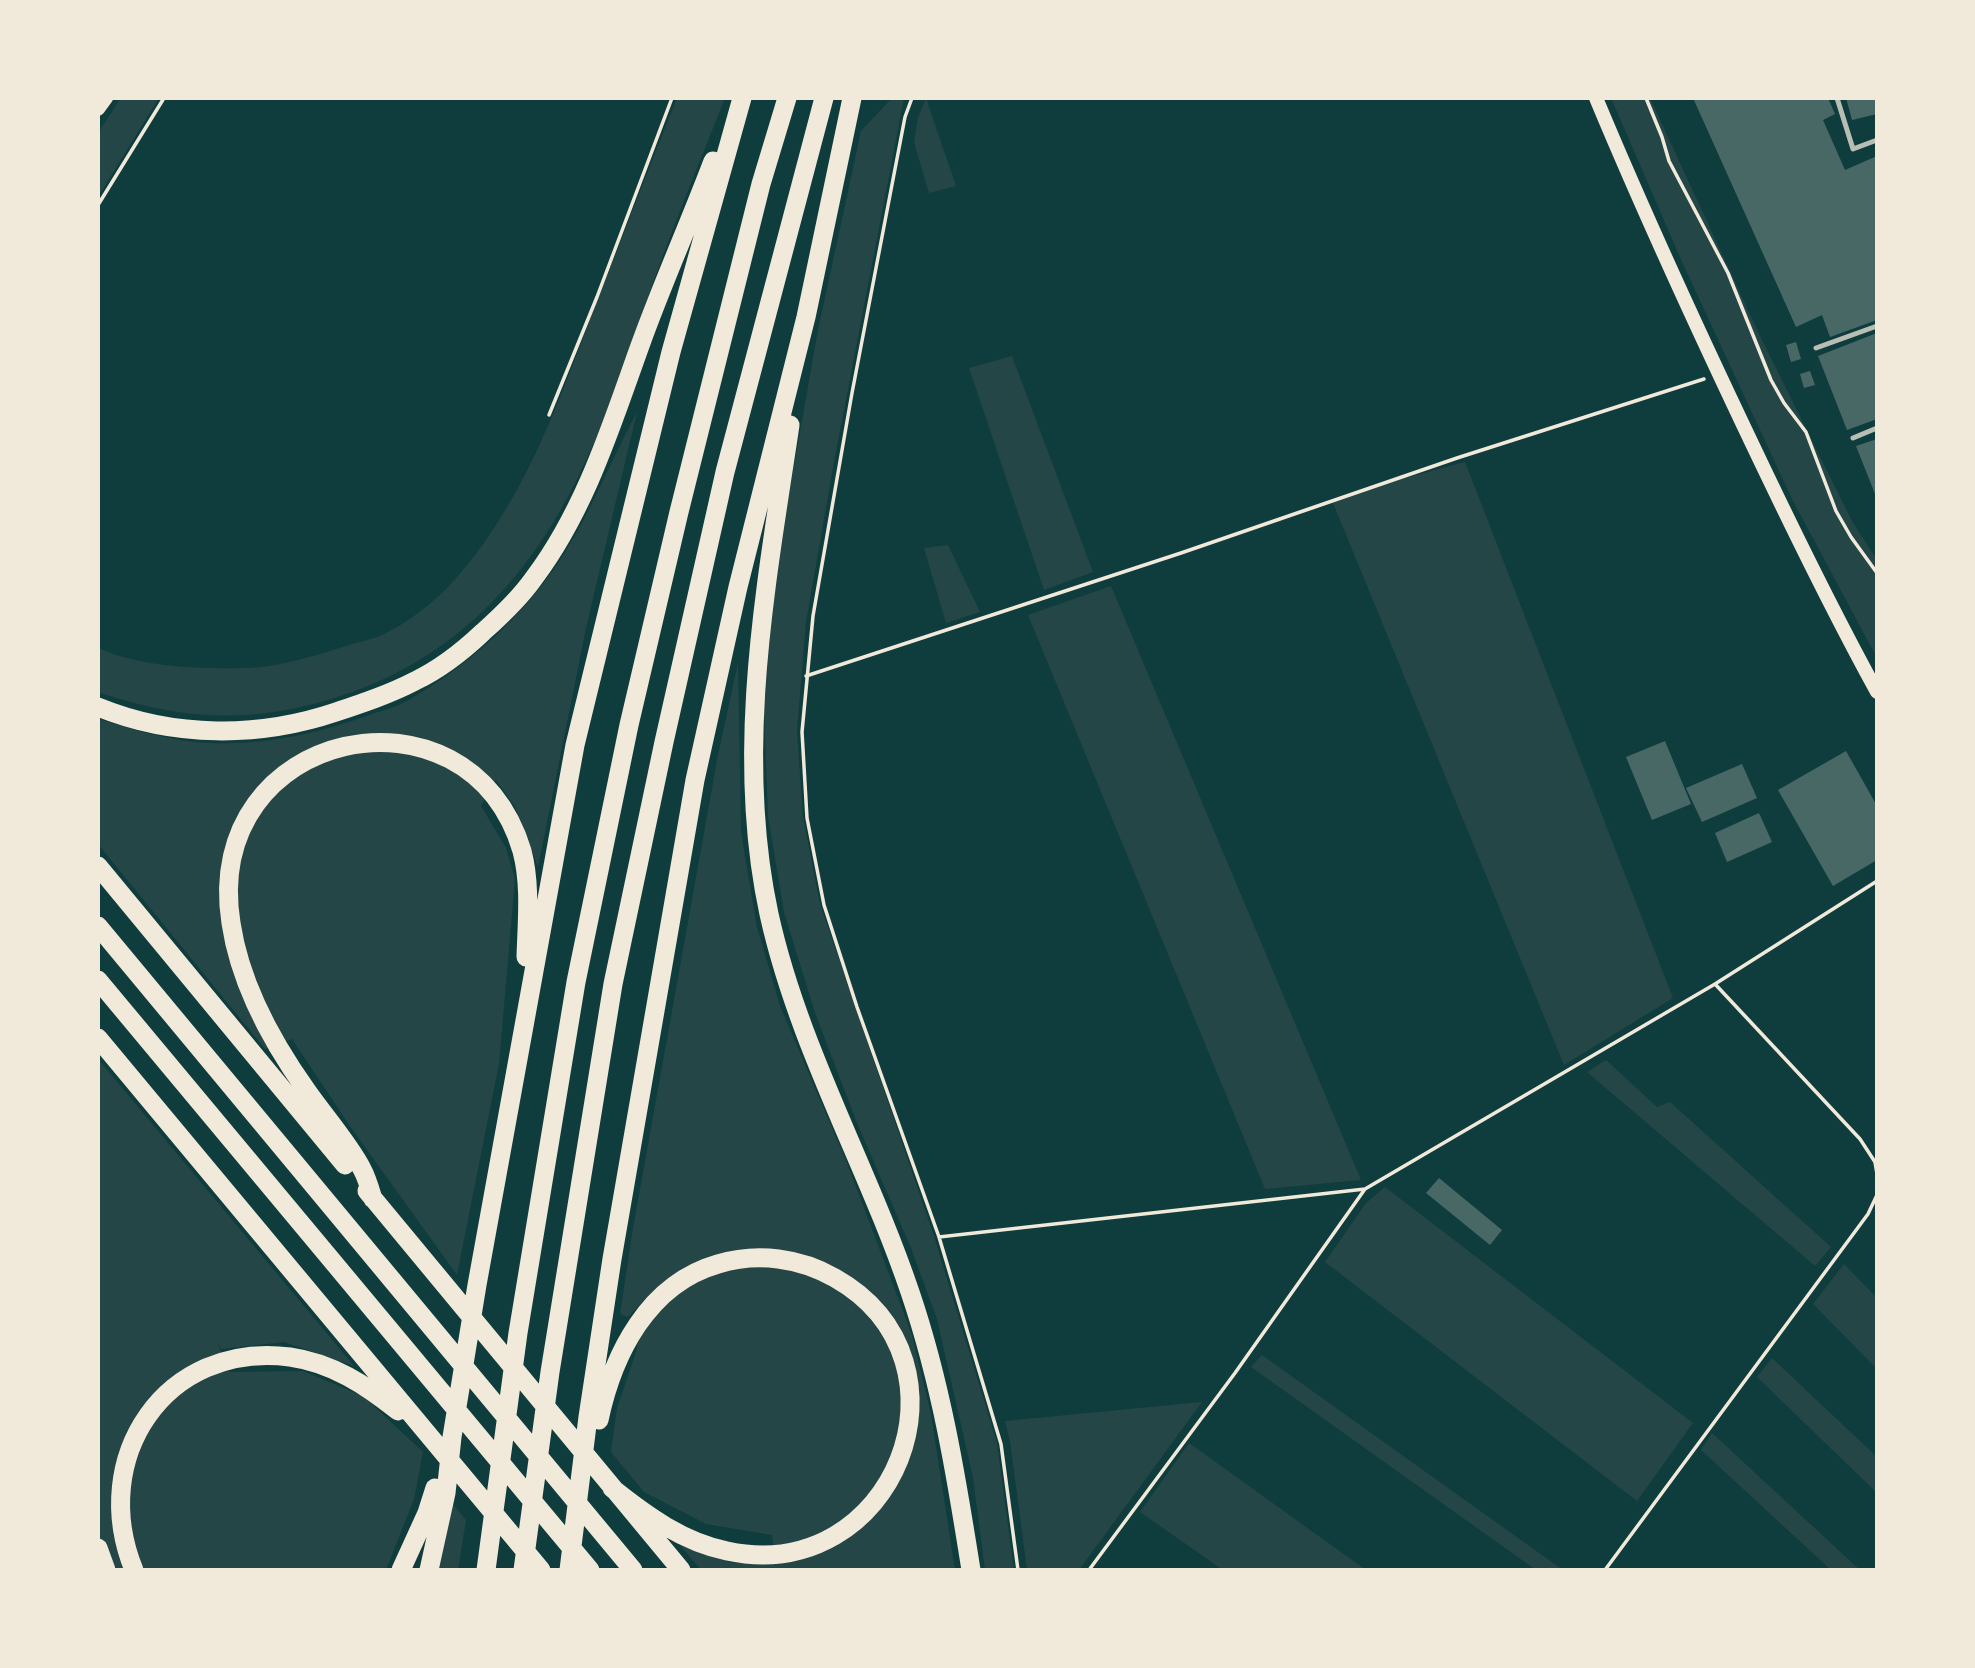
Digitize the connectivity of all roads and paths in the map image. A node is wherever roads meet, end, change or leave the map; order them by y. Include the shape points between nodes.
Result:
1 (106, 98) edge
2 (164, 98) edge
3 (672, 98) edge
4 (740, 98) edge
5 (787, 98) edge
6 (824, 98) edge
7 (852, 98) edge
8 (912, 98) edge
9 (1596, 98) edge
10 (1646, 98) edge
11 (1837, 98) edge
12 (98, 109) edge
13 (1877, 140) edge
14 (98, 205) edge
15 (806, 317) junction
16 (1877, 326) edge
17 (1816, 348) dead end
18 (1718, 374) junction
19 (549, 415) dead end
20 (1877, 428) edge
21 (1853, 438) dead end
22 (1877, 573) edge
23 (806, 676) junction
24 (1877, 692) edge
25 (98, 707) edge
26 (98, 866) edge
27 (1877, 881) edge
28 (98, 926) edge
29 (98, 980) edge
30 (1714, 984) junction
31 (98, 1038) edge
32 (521, 1039) junction
33 (1877, 1174) edge
34 (1365, 1189) junction
35 (1877, 1195) edge
36 (373, 1199) junction
37 (939, 1237) junction
38 (593, 1422) junction
39 (444, 1440) junction
40 (441, 1488) junction
41 (612, 1488) junction
42 (98, 1548) edge
43 (106, 1570) edge
44 (134, 1570) edge
45 (401, 1570) edge
46 (429, 1570) edge
47 (486, 1570) edge
48 (523, 1570) edge
49 (541, 1570) edge
50 (569, 1570) edge
51 (590, 1570) edge
52 (633, 1570) edge
53 (681, 1570) edge
54 (971, 1570) edge
55 (1018, 1570) edge
56 (1089, 1570) edge
57 (1605, 1570) edge

1 - 12 main road
2 - 14 path
3 - 19 path
4 - 25 highway via 601,452 566,528 534,579 499,617 461,652 416,681 278,728 174,728
4 - 32 highway via 671,352 575,745
5 - 47 highway via 682,498 576,982 518,1334
6 - 48 highway via 725,472 613,984
7 - 15 highway
8 - 23 path via 852,393
9 - 18 main road
10 - 22 path via 1669,161 1728,273 1770,380 1806,432 1836,511
11 - 13 lane via 1853,149
15 - 38 highway via 695,780 612,1259
15 - 54 highway via 759,636 755,823 769,914 789,984 812,1054 910,1291 938,1382
16 - 17 lane
18 - 23 path
18 - 24 main road via 1839,624
20 - 21 lane
23 - 37 path via 802,732 807,818 824,905
26 - 36 highway
27 - 30 path
28 - 52 highway
29 - 51 highway
30 - 33 path via 1860,1139 1875,1161
30 - 34 path
31 - 39 highway
32 - 36 highway via 526,874 514,831 491,794 475,778 437,755 416,747 372,742 308,758 272,784 245,820 231,860 227,883 239,962 264,1022 362,1168
32 - 39 highway
34 - 37 path
34 - 56 path
35 - 57 path via 1868,1214
36 - 41 highway
37 - 55 path via 1002,1444
38 - 41 highway via 633,1330 646,1312 687,1278 738,1259 782,1259 843,1283 882,1320 906,1370 908,1434 893,1476 851,1525 813,1546 770,1555 705,1545 664,1526
38 - 50 highway
39 - 40 highway
39 - 44 highway via 350,1376 318,1363 266,1356 219,1363 193,1374 163,1397 130,1450 123,1469 120,1516
39 - 49 highway
40 - 45 highway
40 - 46 highway
41 - 53 highway
42 - 43 highway

